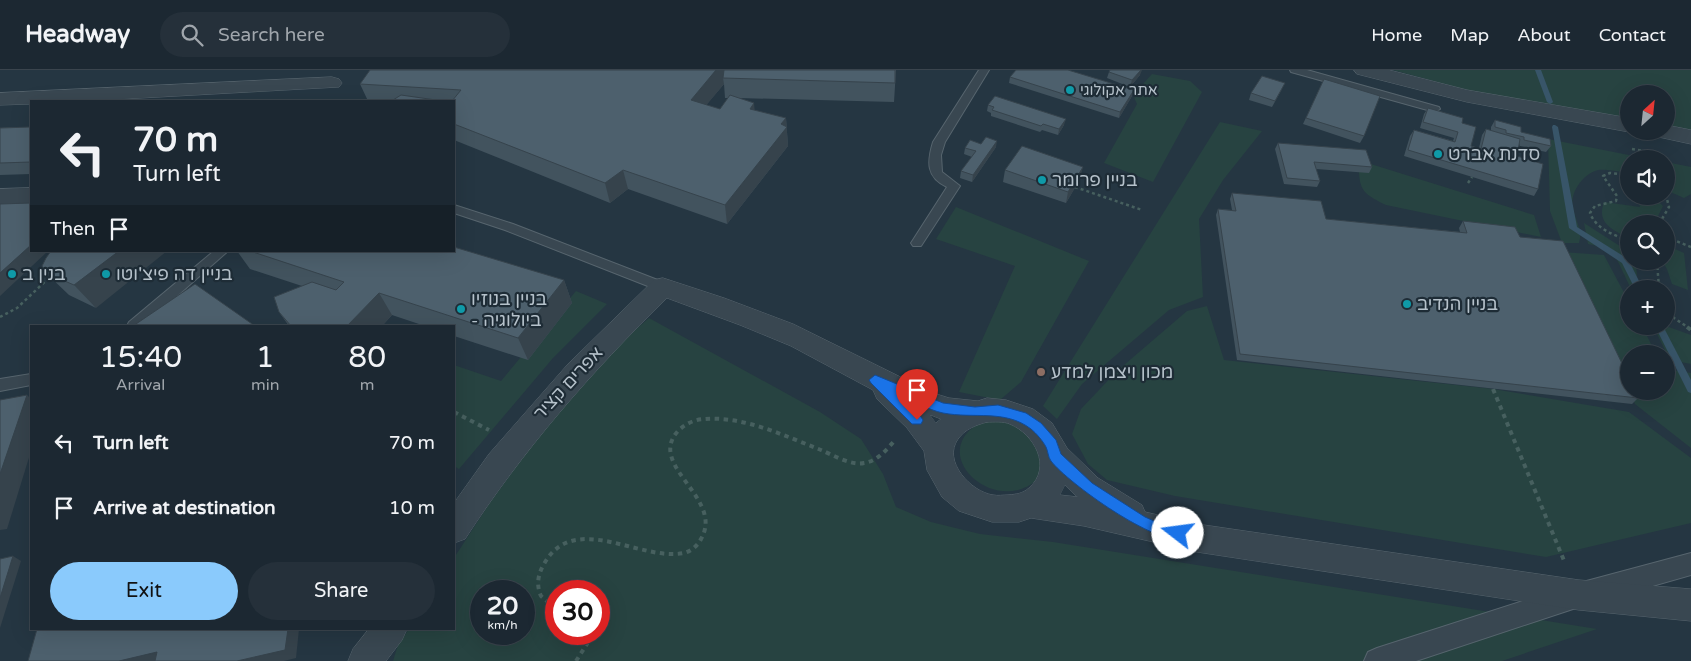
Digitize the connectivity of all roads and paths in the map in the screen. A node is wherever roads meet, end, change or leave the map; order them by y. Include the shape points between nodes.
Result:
1 (984, 70) edge
2 (1295, 70) edge
3 (1364, 70) edge
4 (332, 83) dead end
5 (0, 98) edge
6 (1435, 109) edge
7 (1620, 123) edge
8 (1675, 133) edge
9 (1691, 136) edge
10 (1620, 174) edge
11 (1472, 177) edge
12 (1468, 182) dead end
13 (1075, 187) edge
14 (30, 196) edge
15 (0, 197) edge
16 (455, 209) edge
17 (1142, 210) dead end
18 (1620, 236) edge
19 (1675, 241) edge
20 (917, 243) dead end
21 (1691, 247) edge
22 (221, 252) edge
23 (58, 270) edge
24 (663, 287) junction
25 (0, 317) edge
26 (1675, 319) edge
27 (135, 325) edge
28 (1691, 330) edge
29 (30, 380) edge
30 (875, 380) junction
31 (0, 386) edge
32 (1492, 388) edge
33 (455, 412) edge
34 (975, 412) junction
35 (913, 416) junction
36 (516, 443) junction
37 (938, 448) junction
38 (1056, 457) junction
39 (1030, 504) junction
40 (455, 528) edge
41 (1160, 529) junction
42 (1691, 564) edge
43 (1579, 596) junction
44 (545, 602) edge
45 (1691, 605) edge
46 (389, 630) edge
47 (586, 645) edge
48 (364, 661) edge
49 (576, 661) edge
50 (1377, 661) edge

1 - 20 lane via 940,142 935,155 936,173 954,186
2 - 6 lane
3 - 7 street via 1467,96
4 - 5 street
8 - 9 street
10 - 18 path via 1603,176 1616,200 1595,206 1590,213 1596,223
11 - 12 path
13 - 17 path
14 - 15 street
16 - 24 lane
19 - 21 path
22 - 27 lane
23 - 25 path via 16,308
24 - 30 street via 802,340
24 - 36 street, אפרים קציר via 571,378
26 - 28 path
29 - 31 lane
30 - 34 street via 942,408
30 - 35 street
32 - 43 path
33 - 36 path
34 - 37 street via 958,419 947,429
34 - 38 street via 998,410 1021,417 1037,427 1051,444
35 - 37 street
35 - 44 path via 884,453 866,464 857,464 738,423 707,418 686,423 673,438 671,457 706,517 701,540 684,553 669,554 593,539 568,542 547,558 538,578 538,590
36 - 40 street, אפרים קציר
37 - 39 street via 939,465 947,482 974,504 997,509
38 - 39 street via 1055,476 1048,490
38 - 41 street via 1087,487 1140,521
39 - 41 street
41 - 43 street via 1206,539
42 - 43 street
43 - 45 street
43 - 50 street
46 - 48 street
47 - 49 path

